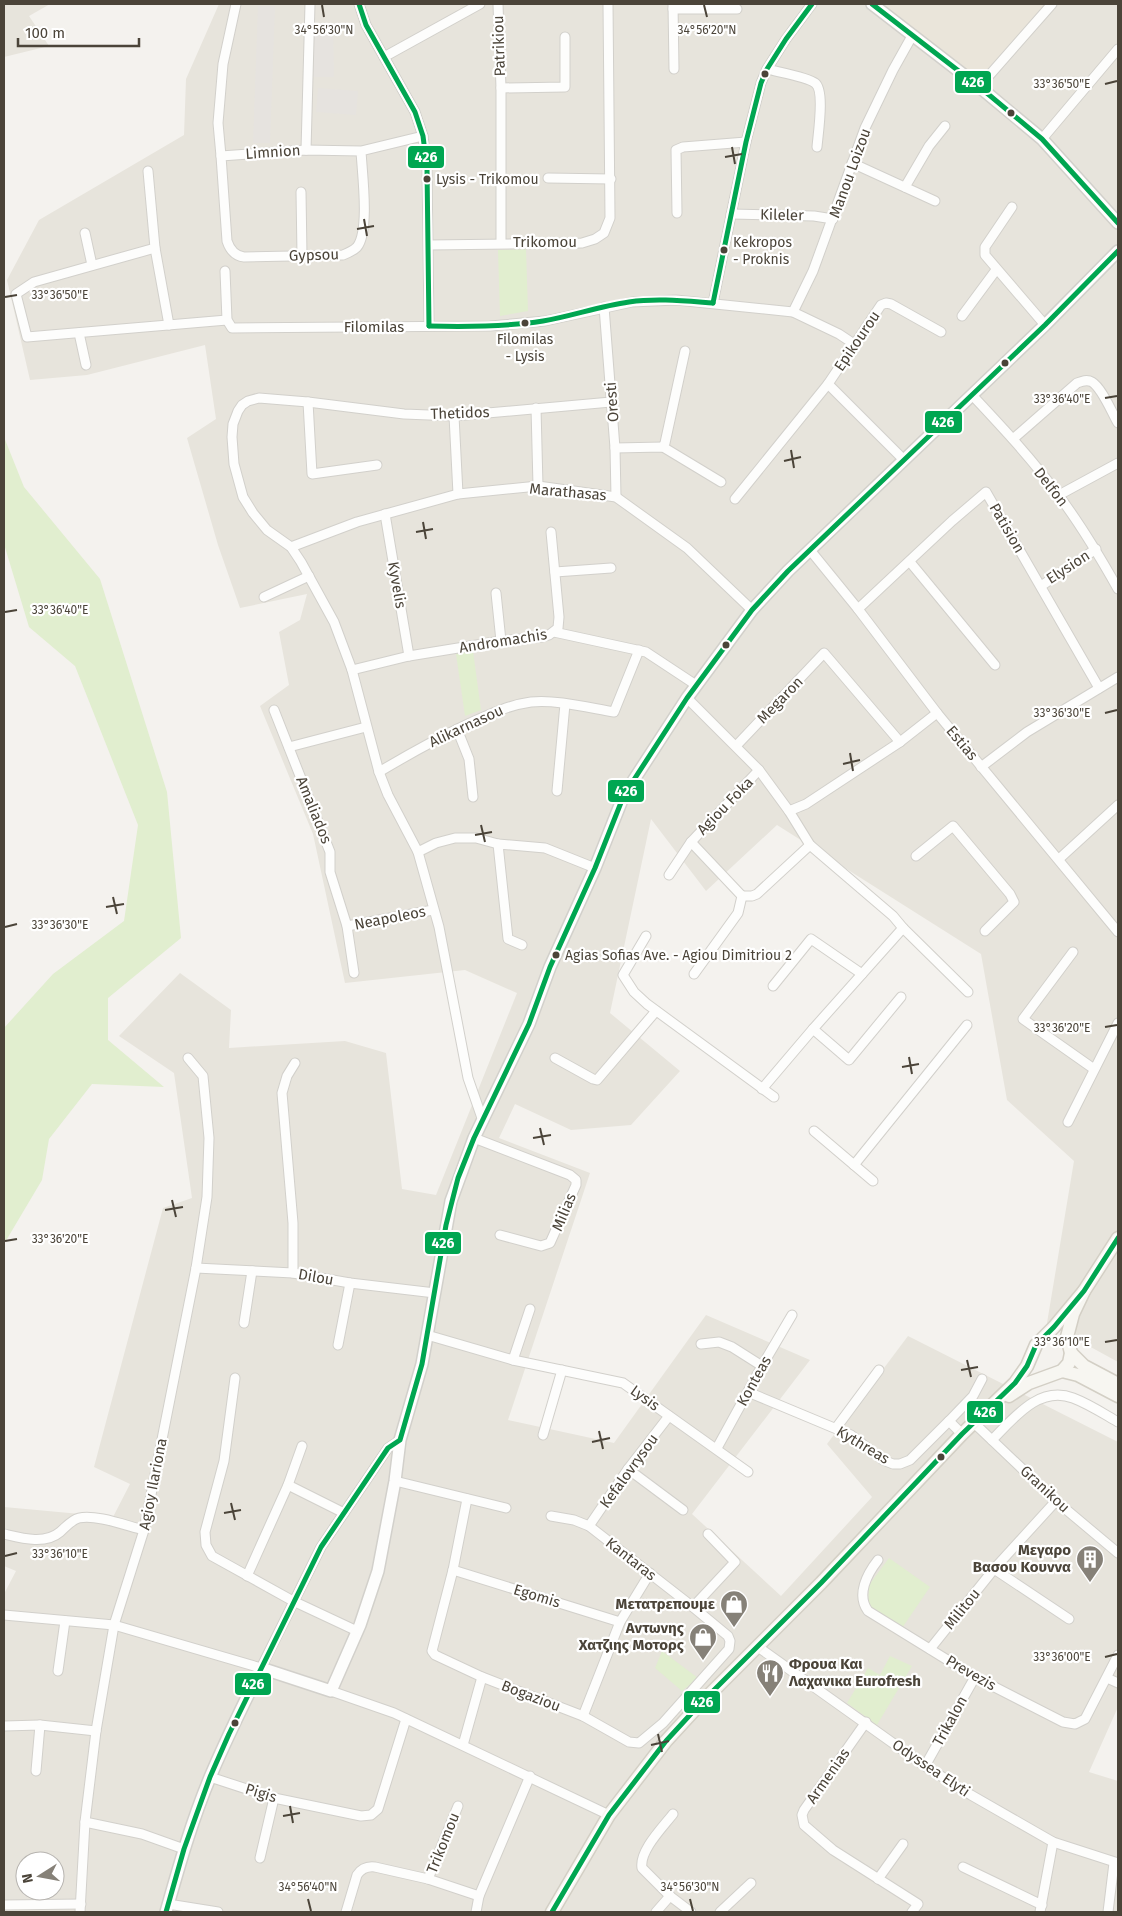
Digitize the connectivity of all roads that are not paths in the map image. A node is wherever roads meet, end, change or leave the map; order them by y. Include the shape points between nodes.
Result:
1 (236, 4) edge
2 (310, 4) edge
3 (358, 4) edge
4 (480, 4) edge
5 (498, 4) edge
6 (608, 4) edge
7 (812, 4) edge
8 (872, 4) edge
9 (1052, 4) edge
10 (673, 6) edge
11 (737, 9) dead end
12 (912, 36) junction
13 (565, 37) dead end
14 (1118, 49) edge
15 (384, 57) junction
16 (674, 69) dead end
17 (767, 69) junction
18 (979, 87) junction
19 (501, 88) junction
20 (945, 126) dead end
21 (423, 136) junction
22 (1042, 139) junction
23 (746, 142) junction
24 (817, 147) dead end
25 (306, 150) junction
26 (361, 151) junction
27 (221, 156) junction
28 (852, 163) junction
29 (148, 171) dead end
30 (548, 178) dead end
31 (611, 179) junction
32 (905, 186) junction
33 (301, 192) dead end
34 (935, 201) dead end
35 (1012, 207) dead end
36 (677, 213) dead end
37 (731, 214) junction
38 (833, 218) junction
39 (1118, 223) edge
40 (85, 233) dead end
41 (501, 242) junction
42 (429, 245) junction
43 (155, 248) junction
44 (1118, 251) edge
45 (302, 255) junction
46 (92, 265) junction
47 (996, 270) junction
48 (225, 271) dead end
49 (713, 303) junction
50 (604, 307) junction
51 (793, 312) junction
52 (962, 316) dead end
53 (226, 320) junction
54 (169, 325) junction
55 (1045, 325) junction
56 (430, 326) junction
57 (941, 332) dead end
58 (79, 333) junction
59 (854, 344) junction
60 (685, 351) dead end
61 (86, 365) dead end
62 (828, 384) junction
63 (972, 395) junction
64 (308, 402) junction
65 (611, 402) junction
66 (536, 408) junction
67 (454, 416) junction
68 (1118, 423) edge
69 (1013, 439) junction
70 (663, 446) junction
71 (615, 448) junction
72 (903, 459) junction
73 (1118, 463) edge
74 (377, 464) dead end
75 (720, 482) dead end
76 (538, 486) junction
77 (458, 494) junction
78 (1059, 495) junction
79 (616, 496) junction
80 (735, 499) dead end
81 (385, 514) junction
82 (551, 532) dead end
83 (291, 547) junction
84 (1096, 549) junction
85 (810, 550) junction
86 (910, 562) junction
87 (611, 568) dead end
88 (555, 572) junction
89 (309, 576) junction
90 (1041, 586) junction
91 (1118, 589) edge
92 (496, 593) dead end
93 (264, 598) dead end
94 (752, 610) junction
95 (858, 610) junction
96 (554, 632) junction
97 (502, 641) junction
98 (639, 650) junction
99 (409, 656) junction
100 (995, 665) dead end
101 (352, 670) junction
102 (1118, 677) edge
103 (696, 685) junction
104 (1098, 688) junction
105 (687, 698) junction
106 (565, 704) junction
107 (274, 710) dead end
108 (937, 713) junction
109 (366, 727) junction
110 (457, 729) junction
111 (900, 742) junction
112 (736, 746) junction
113 (289, 747) junction
114 (982, 767) junction
115 (759, 770) junction
116 (379, 772) junction
117 (557, 791) dead end
118 (473, 797) dead end
119 (1118, 805) edge
120 (789, 811) junction
121 (691, 842) junction
122 (498, 844) junction
123 (810, 845) junction
124 (418, 852) junction
125 (916, 856) dead end
126 (1059, 859) junction
127 (595, 868) junction
128 (669, 875) dead end
129 (742, 896) junction
130 (433, 910) junction
131 (347, 926) junction
132 (904, 928) junction
133 (985, 931) dead end
134 (1118, 932) edge
135 (646, 936) dead end
136 (522, 945) dead end
137 (1073, 952) dead end
138 (354, 973) dead end
139 (694, 974) dead end
140 (862, 974) junction
141 (773, 986) dead end
142 (968, 992) dead end
143 (902, 997) dead end
144 (656, 1011) junction
145 (1118, 1023) edge
146 (967, 1025) dead end
147 (813, 1029) junction
148 (188, 1058) dead end
149 (555, 1058) dead end
150 (295, 1063) dead end
151 (1094, 1069) junction
152 (762, 1088) junction
153 (774, 1097) dead end
154 (483, 1121) junction
155 (1068, 1122) dead end
156 (814, 1131) dead end
157 (474, 1138) junction
158 (854, 1165) junction
159 (873, 1181) dead end
160 (500, 1235) dead end
161 (1118, 1238) edge
162 (196, 1268) junction
163 (252, 1271) junction
164 (293, 1273) junction
165 (350, 1283) junction
166 (1084, 1291) junction
167 (435, 1293) junction
168 (530, 1310) dead end
169 (792, 1315) dead end
170 (244, 1322) dead end
171 (428, 1335) junction
172 (1043, 1339) junction
173 (702, 1344) dead end
174 (338, 1345) dead end
175 (1069, 1349) junction
176 (1034, 1354) junction
177 (513, 1360) junction
178 (762, 1366) junction
179 (562, 1370) junction
180 (879, 1370) dead end
181 (1057, 1372) junction
182 (235, 1378) dead end
183 (982, 1379) dead end
184 (1118, 1384) edge
185 (748, 1392) junction
186 (1118, 1396) edge
187 (669, 1416) junction
188 (978, 1419) junction
189 (949, 1421) junction
190 (1118, 1422) edge
191 (836, 1428) junction
192 (962, 1434) junction
193 (543, 1435) dead end
194 (400, 1440) junction
195 (992, 1440) junction
196 (302, 1446) dead end
197 (717, 1448) junction
198 (628, 1469) junction
199 (748, 1472) dead end
200 (395, 1481) junction
201 (288, 1484) junction
202 (467, 1499) junction
203 (1056, 1501) junction
204 (506, 1508) dead end
205 (683, 1510) dead end
206 (344, 1513) junction
207 (551, 1516) dead end
208 (589, 1526) junction
209 (144, 1530) junction
210 (4, 1534) edge
211 (708, 1534) dead end
212 (1118, 1553) edge
213 (878, 1560) dead end
214 (994, 1569) junction
215 (453, 1570) junction
216 (650, 1574) junction
217 (248, 1576) junction
218 (293, 1602) junction
219 (693, 1606) junction
220 (4, 1615) edge
221 (1069, 1619) dead end
222 (65, 1621) junction
223 (620, 1622) junction
224 (114, 1626) junction
225 (357, 1630) junction
226 (758, 1647) junction
227 (930, 1649) junction
228 (1118, 1655) edge
229 (261, 1668) junction
230 (58, 1671) dead end
231 (482, 1677) junction
232 (974, 1677) junction
233 (1107, 1678) junction
234 (1118, 1683) edge
235 (697, 1686) junction
236 (332, 1691) junction
237 (707, 1697) junction
238 (583, 1716) junction
239 (406, 1719) junction
240 (866, 1722) junction
241 (40, 1725) junction
242 (4, 1726) edge
243 (96, 1730) junction
244 (463, 1745) junction
245 (925, 1766) junction
246 (36, 1771) dead end
247 (530, 1776) junction
248 (210, 1777) junction
249 (274, 1798) junction
250 (458, 1806) dead end
251 (673, 1814) dead end
252 (609, 1815) junction
253 (85, 1822) junction
254 (1053, 1842) junction
255 (903, 1844) dead end
256 (184, 1849) junction
257 (260, 1858) dead end
258 (1116, 1863) edge
259 (963, 1867) dead end
260 (428, 1879) junction
261 (878, 1879) junction
262 (751, 1883) dead end
263 (479, 1896) junction
264 (670, 1896) junction
265 (9, 1907) edge
266 (80, 1908) edge
267 (167, 1908) edge
268 (915, 1908) edge
269 (1041, 1909) edge
270 (218, 1912) edge
271 (346, 1912) edge
272 (476, 1912) edge
273 (552, 1912) edge
274 (656, 1912) edge
275 (691, 1912) edge
276 (720, 1912) edge
277 (1108, 1912) edge

1 - 27 street via 223,64 218,123
2 - 25 street
3 - 15 street
4 - 15 street
5 - 19 street, Patrikiou
6 - 31 street, Trikomou
7 - 17 street
8 - 12 street
9 - 18 street
10 - 11 street
10 - 16 street
12 - 18 street
12 - 28 street, Manou Loizou via 874,110
13 - 19 street, Patrikiou via 565,87
14 - 22 street
15 - 21 street via 415,112
17 - 23 street
17 - 24 street via 812,81 819,87
18 - 22 street
19 - 41 street, Patrikiou
20 - 32 street
21 - 26 street, Limnion
21 - 42 street
22 - 39 street
23 - 36 street via 676,150
23 - 37 street
25 - 26 street, Limnion
25 - 27 street, Limnion
26 - 45 street, Gypsou via 364,208 362,235 357,246 343,255
27 - 45 street, Gypsou via 227,241 234,252 244,257
28 - 32 street
28 - 38 street, Manou Loizou
29 - 43 street
30 - 31 street
31 - 41 street, Trikomou via 609,223 595,239 582,242
32 - 34 street
33 - 45 street
35 - 47 street via 985,247 985,255
37 - 38 street, Kileler
37 - 49 street
38 - 51 street, Manou Loizou
40 - 46 street
41 - 42 street, Trikomou
42 - 56 street
43 - 46 street
43 - 54 street
44 - 55 street
46 - 58 street via 34,282 16,294 27,337
47 - 52 street
47 - 55 street
48 - 53 street
49 - 50 street, Filomilas via 659,300
49 - 51 street, Filomilas
50 - 56 street, Filomilas via 528,323
50 - 65 street, Oresti
51 - 59 street, Filomilas
53 - 54 street
53 - 56 street, Filomilas via 232,328
54 - 58 street
55 - 63 street
57 - 59 street, Epikourou via 891,304 883,303
58 - 61 street
59 - 62 street, Epikourou
60 - 70 street
62 - 72 street, Epikourou
62 - 80 street, Epikourou
63 - 69 street, Delfon
63 - 72 street
64 - 67 street, Thetidos via 404,414
64 - 74 street via 312,474
64 - 83 street, Thetidos via 254,399 242,405 233,424 234,464 243,497 267,530
65 - 66 street, Thetidos
65 - 71 street, Oresti
66 - 67 street, Thetidos
66 - 76 street
67 - 77 street
68 - 69 street via 1098,388 1092,382 1082,381
69 - 78 street, Delfon
70 - 71 street
70 - 75 street
71 - 79 street, Oresti
72 - 85 street
73 - 78 street
76 - 77 street, Marathasas
76 - 79 street, Marathasas
77 - 81 street, Marathasas
78 - 84 street, Delfon
79 - 94 street, Marathasas via 687,548
81 - 83 street, Marathasas
81 - 99 street, Kyvelis
82 - 88 street, Andromachis
83 - 89 street
84 - 90 street, Elysion
84 - 91 street, Delfon
85 - 94 street
85 - 95 street, Estias
86 - 90 street, Patision via 986,492
86 - 95 street, Patision
86 - 100 street
87 - 88 street
88 - 96 street, Andromachis via 559,624
89 - 93 street
89 - 101 street via 334,622
90 - 104 street, Patision
92 - 97 street
94 - 103 street
95 - 108 street, Estias
96 - 97 street, Andromachis via 542,637
96 - 98 street
97 - 99 street, Andromachis
98 - 103 street
98 - 106 street, Alikarnasou via 614,712
99 - 101 street, Andromachis
101 - 109 street
102 - 104 street
103 - 105 street
104 - 114 street via 1027,732
105 - 112 street
105 - 127 street via 624,795
106 - 110 street, Alikarnasou via 533,702 514,705
106 - 117 street
107 - 113 street, Amaliados
108 - 111 street
108 - 114 street, Estias
109 - 113 street
109 - 116 street
110 - 116 street, Alikarnasou
110 - 118 street via 469,759
111 - 112 street, Megaron via 824,653
111 - 120 street via 806,804
112 - 115 street
113 - 131 street, Amaliados via 330,852 330,872
114 - 126 street, Estias
115 - 120 street
115 - 121 street, Agiou Foka
116 - 124 street
119 - 126 street
120 - 123 street
121 - 128 street, Agiou Foka
121 - 129 street, Agiou Foka
122 - 124 street via 476,838 455,838
122 - 127 street via 544,848
122 - 136 street via 508,939
123 - 129 street via 757,894
123 - 132 street
124 - 130 street
125 - 133 street via 953,826 1014,902
126 - 134 street, Estias
127 - 154 street via 550,967 530,1024
129 - 139 street via 738,913
130 - 131 street, Neapoleos
130 - 154 street via 468,1078
131 - 138 street, Amaliados
132 - 140 street
132 - 142 street
135 - 144 street via 623,975 634,992
137 - 151 street via 1023,1019
140 - 141 street via 811,939
140 - 147 street
143 - 147 street via 849,1060
144 - 149 street via 597,1080
144 - 152 street
145 - 151 street
146 - 158 street
147 - 152 street
148 - 162 street, Agioy Ilariona via 203,1076 209,1138 207,1197
150 - 164 street via 282,1093 294,1223
151 - 155 street
152 - 153 street
154 - 157 street
156 - 158 street
157 - 160 street, Milias via 576,1180 550,1243 541,1246
157 - 167 street via 451,1201
158 - 159 street
161 - 166 main road
162 - 163 street, Dilou
162 - 209 street, Agioy Ilariona
163 - 164 street, Dilou
163 - 170 street
164 - 165 street, Dilou
165 - 167 street, Dilou
165 - 174 street
166 - 172 main road
166 - 175 main road via 1069,1322
167 - 171 street
168 - 177 street
169 - 178 street, Konteas
171 - 177 street, Lysis
171 - 194 street
172 - 175 main road via 1056,1337
172 - 176 main road via 1036,1345
173 - 178 street via 719,1342
175 - 181 main road via 1069,1363
175 - 184 main road via 1084,1366
176 - 181 main road via 1039,1367
176 - 188 main road via 1015,1383
177 - 179 street, Lysis
178 - 185 street, Konteas
179 - 187 street, Lysis via 623,1383
179 - 193 street
180 - 191 street
181 - 186 main road via 1078,1375
181 - 188 main road via 1024,1386
182 - 217 street via 224,1461 205,1539 212,1556
183 - 189 street, Kythreas via 973,1396
185 - 191 street, Kythreas
185 - 197 street, Konteas
187 - 197 street, Lysis
187 - 198 street, Kefalovrysou
188 - 192 main road
188 - 195 street, Granikou
189 - 191 street, Kythreas via 915,1456 900,1464 888,1463 851,1435
189 - 192 street
190 - 195 street via 1070,1397 1047,1396 1025,1408
192 - 226 main road
194 - 200 street
194 - 206 street via 388,1448
195 - 203 street, Granikou
196 - 201 street
197 - 199 street, Lysis
198 - 205 street
198 - 208 street, Kefalovrysou
200 - 202 street
200 - 225 street via 378,1571
201 - 206 street
201 - 217 street
202 - 204 street
202 - 215 street
203 - 212 street, Granikou
203 - 214 street, Militou
206 - 218 street via 321,1547
207 - 208 street, Kantaras
208 - 216 street, Kantaras
209 - 210 street via 81,1517 52,1538 39,1540
209 - 224 street, Agioy Ilariona
211 - 219 street via 735,1562
213 - 227 street, Prevezis via 864,1585 862,1597 865,1607
214 - 221 street
214 - 227 street, Militou
215 - 223 street, Egomis
215 - 231 street, Bogaziou via 432,1651 439,1658
216 - 219 street, Kantaras
216 - 223 street
217 - 218 street
218 - 225 street
218 - 229 street
219 - 235 street, Kantaras via 730,1641 729,1649
220 - 222 street
222 - 224 street
222 - 230 street
223 - 238 street
224 - 229 street
224 - 243 street, Agioy Ilariona
225 - 236 street
226 - 237 main road
226 - 240 street, Odyssea Elyti
227 - 232 street, Prevezis
228 - 233 street
229 - 236 street
229 - 248 street
231 - 238 street, Bogaziou
231 - 244 street
232 - 233 street, Prevezis via 1063,1722 1075,1724 1089,1714
232 - 245 street, Trikalon
233 - 234 street
235 - 237 street
235 - 238 street, Bogaziou via 644,1740 636,1743
236 - 239 street
237 - 252 main road via 666,1741
239 - 244 street
239 - 249 street, Pigis via 378,1809 371,1815 361,1816
240 - 245 street, Odyssea Elyti
240 - 261 street, Armenias via 802,1815 804,1825 833,1850
241 - 242 street
241 - 243 street
241 - 246 street
243 - 253 street, Agioy Ilariona
244 - 247 street
245 - 254 street, Odyssea Elyti
247 - 252 street
247 - 263 street
248 - 249 street, Pigis
248 - 256 street
249 - 257 street
250 - 260 street, Trikomou
251 - 264 street via 643,1854 641,1862 642,1868
252 - 273 main road
253 - 256 street via 142,1834
253 - 266 street, Agioy Ilariona
254 - 258 street, Odyssea Elyti
254 - 269 street
255 - 261 street
256 - 267 street
258 - 277 street
259 - 269 street
260 - 263 street, Trikomou
260 - 271 street, Trikomou via 375,1867 364,1868 355,1879
261 - 268 street, Armenias
262 - 276 street
263 - 272 street
264 - 274 street
264 - 275 street
265 - 266 street
267 - 270 street

